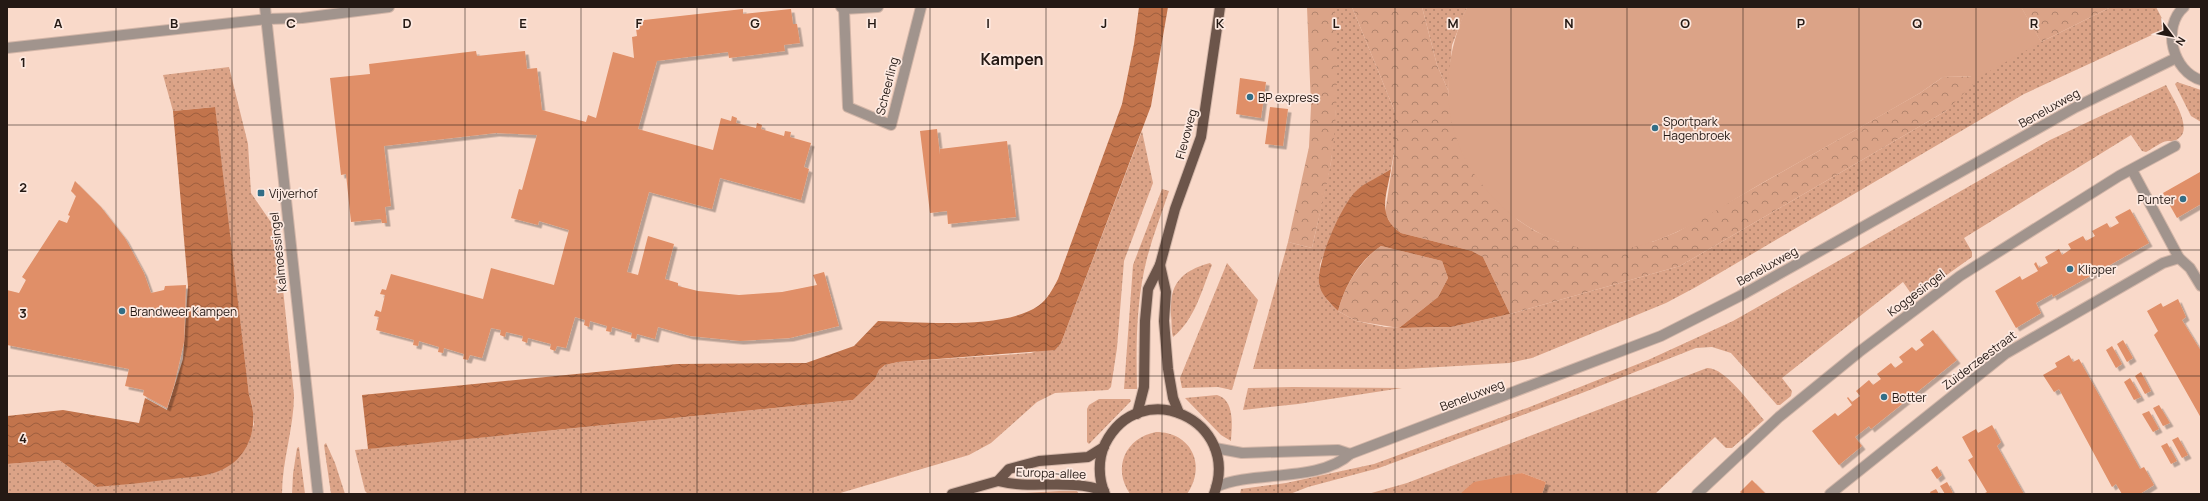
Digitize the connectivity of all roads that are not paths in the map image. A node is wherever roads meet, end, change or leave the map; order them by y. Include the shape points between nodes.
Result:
1 (265, 7) edge
2 (389, 7) edge
3 (878, 7) edge
4 (921, 7) edge
5 (1220, 7) edge
6 (2184, 7) edge
7 (842, 8) edge
8 (267, 19) junction
9 (7, 48) edge
10 (2176, 58) junction
11 (2201, 80) edge
12 (2175, 146) dead end
13 (2132, 170) junction
14 (2179, 258) junction
15 (1160, 265) junction
16 (2201, 286) edge
17 (1180, 413) junction
18 (1137, 414) junction
19 (1104, 447) junction
20 (1215, 448) junction
21 (1350, 454) junction
22 (998, 480) junction
23 (1215, 491) edge
24 (1104, 493) edge
25 (318, 494) edge
26 (952, 494) edge
27 (1697, 494) edge
28 (1830, 494) edge

1 - 8 street, Kalmoessingel
2 - 8 street via 302,18
3 - 7 street, Scheerling
4 - 7 street, Scheerling via 891,125 848,107
5 - 15 main road, Flevoweg via 1201,137 1175,209
6 - 10 street via 2173,24 2172,41
8 - 9 street
8 - 25 street, Kalmoessingel
10 - 11 street via 2184,70
10 - 21 street, Beneluxweg via 2076,107 1746,292 1661,336 1378,446
12 - 13 street, Koggesingel
13 - 14 street
13 - 27 street, Koggesingel via 2024,234 1943,288 1780,417
14 - 16 street via 2190,268
14 - 28 street, Zuiderzeestraat via 2163,263 2005,354
15 - 17 main road, Flevoweg via 1166,292 1164,321 1168,369 1173,398
15 - 18 main road, Flevoweg via 1148,289 1144,387
17 - 18 main road via 1158,409
17 - 20 main road via 1203,429
18 - 19 main road via 1117,427
19 - 22 main road, Europa-allee via 1088,457 1039,461 1009,468
19 - 24 main road via 1100,469
20 - 21 street, Beneluxweg via 1242,453 1338,450
20 - 23 main road via 1219,468
21 - 23 street, Beneluxweg via 1341,463 1282,476 1229,481
22 - 24 main road, Europa-allee via 1013,485 1083,485
22 - 26 main road, Europa-allee

